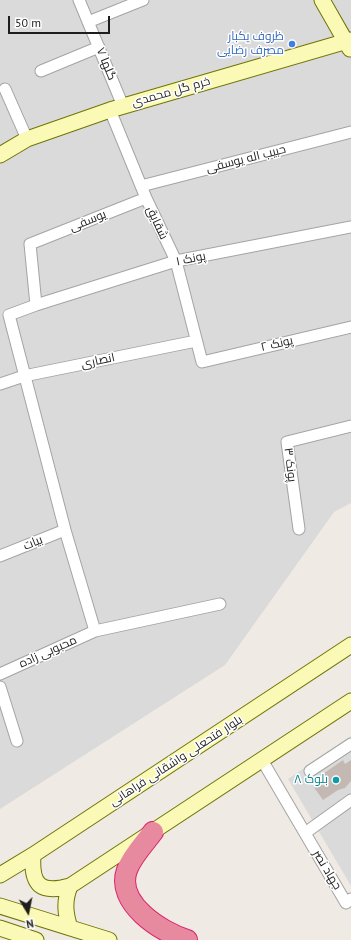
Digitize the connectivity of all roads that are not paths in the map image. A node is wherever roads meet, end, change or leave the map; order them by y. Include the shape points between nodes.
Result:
1 (79, 0) edge
2 (143, 0) edge
3 (322, 0) edge
4 (88, 22) junction
5 (349, 43) edge
6 (99, 47) junction
7 (41, 71) dead end
8 (5, 89) dead end
9 (116, 108) junction
10 (351, 132) edge
11 (27, 139) junction
12 (0, 155) edge
13 (141, 186) junction
14 (146, 198) junction
15 (351, 227) edge
16 (176, 261) junction
17 (36, 305) junction
18 (351, 327) edge
19 (196, 341) junction
20 (202, 362) joint
21 (24, 376) junction
22 (0, 384) edge
23 (351, 426) edge
24 (299, 529) dead end
25 (65, 530) junction
26 (0, 556) edge
27 (220, 604) dead end
28 (95, 631) junction
29 (351, 645) edge
30 (0, 674) edge
31 (0, 687) edge
32 (351, 701) edge
33 (17, 741) dead end
34 (351, 744) edge
35 (262, 760) junction
36 (310, 772) dead end
37 (351, 800) edge
38 (153, 832) junction
39 (305, 833) junction
40 (33, 855) junction
41 (0, 875) edge
42 (70, 886) junction
43 (351, 900) edge
44 (0, 906) edge
45 (0, 928) edge
46 (70, 928) junction
47 (36, 940) edge
48 (108, 940) edge
49 (187, 940) edge

1 - 4 street, گلها ۷
2 - 4 street
3 - 5 main road
4 - 6 street, گلها ۷
5 - 9 main road, خرم گل محمدی
6 - 7 street
6 - 9 street, گلها ۷
8 - 11 street
9 - 11 main road, خرم گل محمدی
9 - 13 street, شقایق
10 - 13 street, حبیب اله یوسفی
11 - 12 main road, خرم گل محمدی
13 - 14 street, شقایق
14 - 16 street, شقایق
14 - 17 street, یوسفی via 30,244
15 - 16 street, پونک ۱
16 - 17 street, پونک ۱
16 - 19 street, شقایق
17 - 21 street, پونک ۱ via 9,315
18 - 20 street, پونک ۲
19 - 20 street, شقایق
19 - 21 street, انصاری
21 - 22 street, انصاری
21 - 25 street
23 - 24 street, پونک ۳ via 287,442
25 - 26 street, بیات
25 - 28 street
27 - 28 street, محبوبی زاده
28 - 30 street, محبوبی زاده
29 - 40 main road, بلوار فتحعلی واشقانی فراهانی
31 - 33 street
32 - 35 main road
34 - 36 street
35 - 38 main road
35 - 39 street, جهاد نصر
37 - 39 street
38 - 42 main road
38 - 49 highway via 127,871 125,882 128,894 146,918
39 - 43 street, جهاد نصر via 346,903
40 - 41 main road, بلوار فتحعلی واشقانی فراهانی
40 - 42 main road via 33,872 37,882 43,887 56,890
42 - 46 main road via 66,897 65,914
44 - 46 main road
45 - 47 main road
46 - 48 main road

